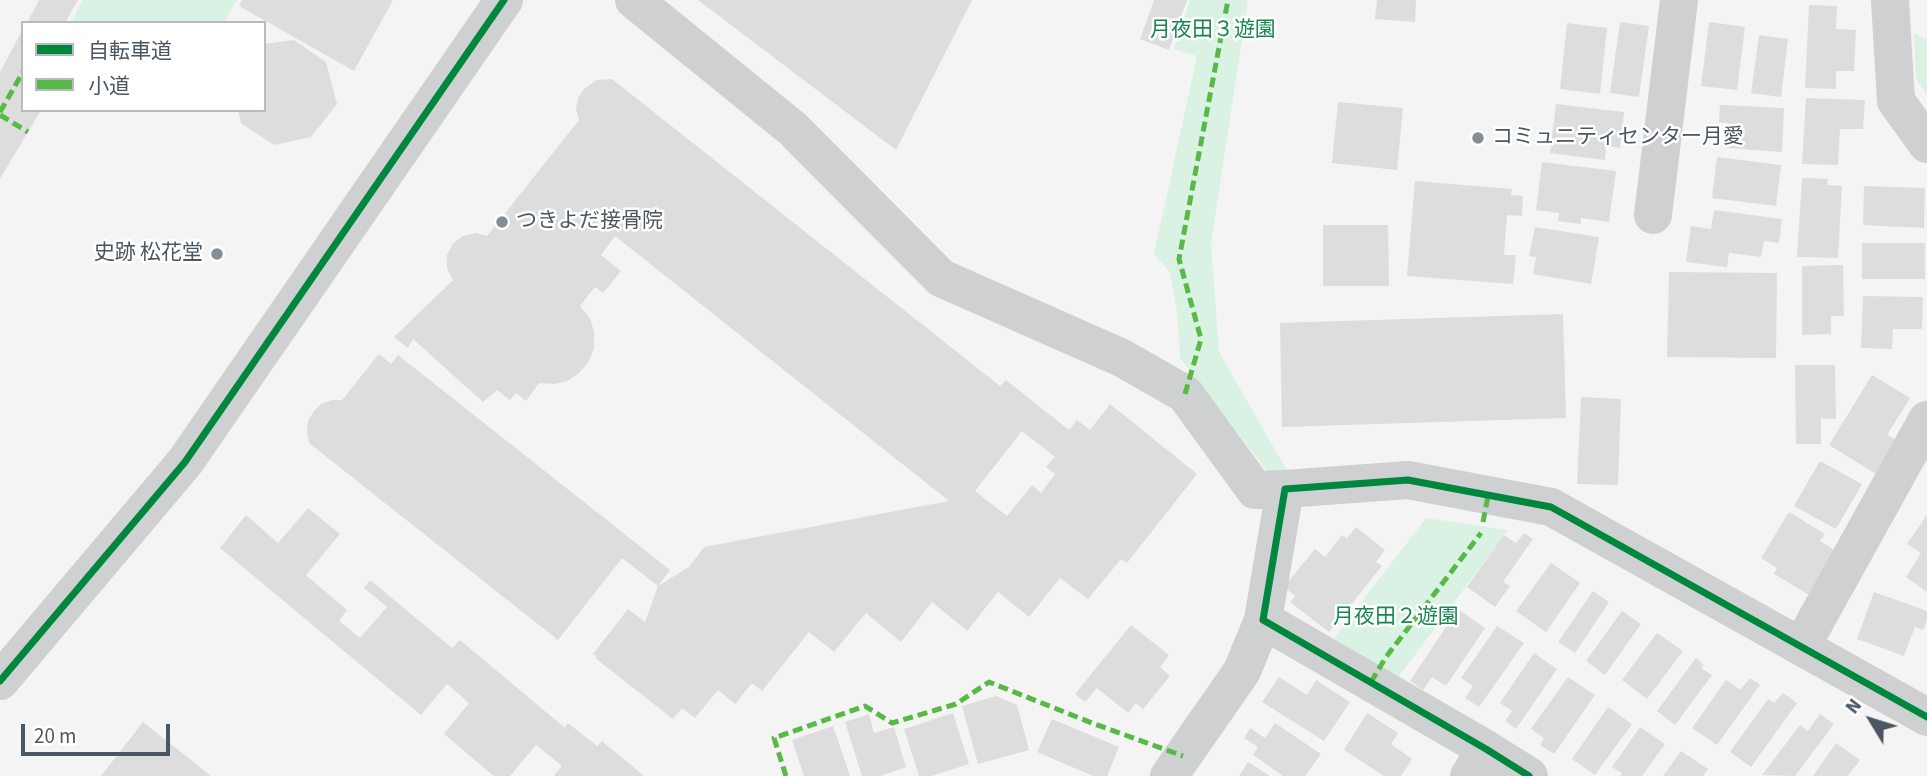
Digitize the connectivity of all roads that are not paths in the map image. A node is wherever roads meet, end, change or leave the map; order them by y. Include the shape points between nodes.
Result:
1 (504, 0) edge
2 (634, 0) edge
3 (1679, 0) edge
4 (1891, 0) edge
5 (1927, 144) edge
6 (1653, 215) dead end
7 (1927, 420) edge
8 (1285, 489) junction
9 (1264, 620) junction
10 (1801, 647) junction
11 (0, 681) edge
12 (1927, 717) edge
13 (1478, 762) edge
14 (1169, 776) edge
15 (1529, 776) edge

1 - 11 street via 185,462
2 - 8 street via 793,129 942,278 1122,358 1185,394 1255,490
3 - 6 street
4 - 5 street via 1896,101
7 - 10 street
8 - 9 street
8 - 10 street via 1408,480 1551,507
9 - 13 street
9 - 14 street via 1242,671
10 - 12 street
13 - 15 street

